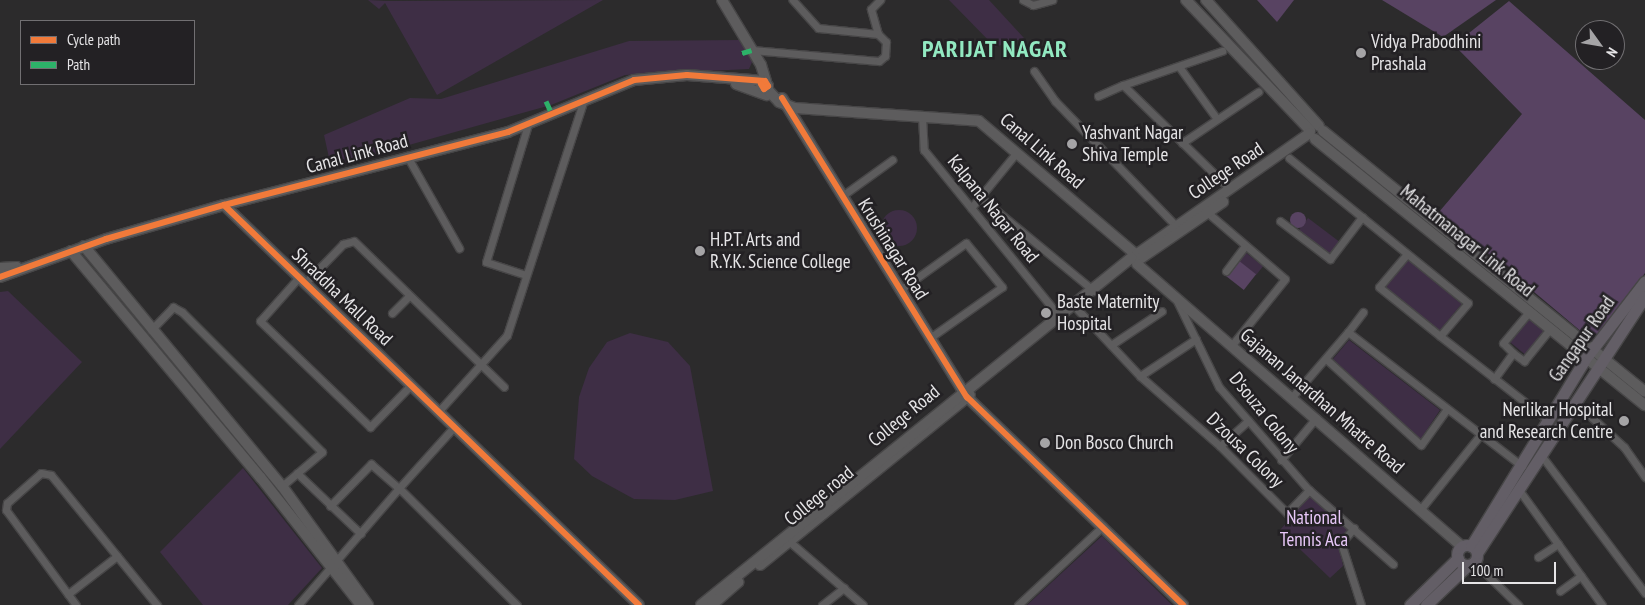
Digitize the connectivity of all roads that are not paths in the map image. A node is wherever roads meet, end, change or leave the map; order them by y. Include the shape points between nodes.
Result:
1 (722, 0) edge
2 (793, 0) edge
3 (880, 0) edge
4 (1023, 0) edge
5 (1052, 0) edge
6 (1186, 0) edge
7 (1210, 1) edge
8 (1198, 11) junction
9 (878, 34) junction
10 (752, 50) junction
11 (1222, 51) dead end
12 (758, 63) junction
13 (1180, 68) junction
14 (1034, 72) dead end
15 (738, 83) junction
16 (764, 85) junction
17 (1123, 85) junction
18 (1258, 92) dead end
19 (1098, 96) dead end
20 (584, 99) junction
21 (781, 101) junction
22 (922, 116) junction
23 (1217, 119) junction
24 (528, 125) junction
25 (1315, 133) junction
26 (1182, 143) junction
27 (1017, 152) junction
28 (407, 156) junction
29 (1289, 158) junction
30 (892, 160) dead end
31 (1230, 189) junction
32 (842, 196) junction
33 (980, 197) junction
34 (224, 205) junction
35 (971, 208) junction
36 (1208, 213) junction
37 (1362, 218) junction
38 (1280, 220) dead end
39 (1176, 226) junction
40 (84, 246) junction
41 (459, 248) dead end
42 (1244, 248) junction
43 (70, 251) junction
44 (1407, 254) junction
45 (1136, 259) junction
46 (21, 267) junction
47 (0, 268) edge
48 (1226, 271) dead end
49 (526, 275) junction
50 (0, 277) edge
51 (303, 279) junction
52 (1645, 281) edge
53 (900, 290) junction
54 (1094, 291) junction
55 (409, 296) junction
56 (1645, 296) edge
57 (1176, 298) junction
58 (1078, 310) junction
59 (1162, 311) dead end
60 (1363, 312) dead end
61 (392, 313) dead end
62 (1528, 313) junction
63 (1059, 316) junction
64 (150, 330) junction
65 (1549, 330) junction
66 (1348, 332) junction
67 (1440, 336) junction
68 (931, 337) junction
69 (1196, 339) junction
70 (1111, 345) junction
71 (1232, 346) junction
72 (1594, 348) junction
73 (1514, 353) junction
74 (1605, 357) junction
75 (1326, 359) junction
76 (1585, 359) junction
77 (480, 364) junction
78 (1597, 368) junction
79 (1140, 376) junction
80 (1494, 379) junction
81 (411, 385) junction
82 (504, 387) dead end
83 (1645, 392) edge
84 (965, 394) junction
85 (1292, 397) junction
86 (1575, 402) junction
87 (1645, 406) edge
88 (1447, 409) junction
89 (438, 412) junction
90 (1316, 418) junction
91 (1248, 421) junction
92 (1548, 421) junction
93 (453, 428) junction
94 (1480, 435) junction
95 (1220, 446) junction
96 (1541, 456) junction
97 (1281, 460) junction
98 (1522, 466) junction
99 (297, 473) junction
100 (1645, 477) edge
101 (282, 486) junction
102 (399, 488) junction
103 (1309, 490) junction
104 (1519, 490) junction
105 (330, 506) junction
106 (1420, 510) junction
107 (1103, 526) junction
108 (1354, 528) junction
109 (361, 534) junction
110 (790, 542) junction
111 (1558, 544) junction
112 (1470, 555) junction
113 (117, 556) junction
114 (1538, 558) dead end
115 (1393, 564) dead end
116 (334, 565) junction
117 (1581, 576) junction
118 (844, 588) junction
119 (1560, 591) dead end
120 (1645, 593) edge
121 (68, 594) junction
122 (76, 605) edge
123 (158, 605) edge
124 (298, 605) edge
125 (361, 605) edge
126 (368, 605) edge
127 (517, 605) edge
128 (639, 605) edge
129 (701, 605) edge
130 (712, 605) edge
131 (822, 605) edge
132 (863, 605) edge
133 (1018, 605) edge
134 (1184, 605) edge
135 (1361, 605) edge
136 (1410, 605) edge
137 (1426, 605) edge
138 (1518, 605) edge
139 (1602, 605) edge

1 - 10 street
2 - 9 street via 818,28
3 - 9 street via 871,9
4 - 5 street via 1033,5
6 - 8 street
7 - 8 street
7 - 25 street
8 - 25 street
9 - 10 street via 886,42 879,60
10 - 12 street
11 - 13 street
12 - 15 street via 752,76
12 - 16 street
13 - 17 street
13 - 23 street
14 - 39 street via 1062,108
15 - 16 street, Canal Link Road
15 - 20 street, Canal Link Road via 722,79 651,76
15 - 21 street, Canal Link Road
16 - 21 street
17 - 19 street
17 - 26 street
18 - 23 street
20 - 24 street, Canal Link Road
20 - 49 street
21 - 22 street, Canal Link Road via 812,108
21 - 32 street, Krushinagar Road via 794,116
22 - 27 street, Canal Link Road via 979,121
22 - 35 street, Kalpana Nagar Road via 924,150
23 - 26 street
24 - 28 street, Canal Link Road
24 - 49 street via 486,262
25 - 29 street, College road
25 - 31 street, College Road
25 - 62 street, Mahatmanagar Link Road
25 - 72 street, Mahatmanagar Link Road
26 - 31 street
27 - 33 street
27 - 45 street, Canal Link Road via 1119,240
28 - 34 street, Canal Link Road
28 - 41 street
29 - 36 street, College road
29 - 37 street
30 - 32 street
31 - 39 street, College Road
32 - 53 street, Krushinagar Road
33 - 35 street
33 - 54 street
34 - 40 street, Canal Link Road
34 - 51 street, Shraddha Mall Road
35 - 63 street, Kalpana Nagar Road
36 - 42 street
36 - 45 street, College road
37 - 38 street via 1330,259
37 - 44 street
39 - 45 street, College Road
40 - 43 street, Canal Link Road
40 - 64 street
42 - 48 street
42 - 71 street via 1285,279
43 - 46 street, Canal Link Road
43 - 116 street
44 - 67 street via 1468,303
44 - 67 street via 1379,287
45 - 54 street, College Road
45 - 57 street, Gajanan Janardhan Mhatre Road
45 - 58 street, College road
46 - 47 street, Canal Link Road
46 - 50 street, Canal Link Road
49 - 77 street via 507,335
51 - 55 street via 343,244 354,241
51 - 81 street, Shraddha Mall Road
51 - 81 street via 260,321 370,427
52 - 72 main road, Gangapur Road
53 - 68 street, Krushinagar Road
53 - 68 street via 966,243 1002,287
54 - 63 street, College Road
55 - 61 street
55 - 77 street
56 - 74 main road, Gangapur Road
57 - 69 street, D'souza Colony
57 - 71 street, Gajanan Janardhan Mhatre Road
58 - 70 street, D'zousa Colony
58 - 84 street, College road
59 - 70 street
60 - 66 street
62 - 65 street, Mahatmanagar Link Road
62 - 73 street via 1502,343
63 - 84 street, College Road
64 - 99 street via 173,307 182,312 322,452
64 - 101 street
65 - 73 street via 1524,361
65 - 76 street, Mahatmanagar Link Road
66 - 75 street
66 - 88 street
67 - 80 street
68 - 84 street, Krushinagar Road
69 - 79 street
69 - 91 street, D'souza Colony via 1219,386
70 - 79 street, D'zousa Colony
71 - 85 street, Gajanan Janardhan Mhatre Road
72 - 74 street, Mahatmanagar Link Road
72 - 76 main road, Gangapur Road
73 - 80 street
74 - 78 main road, Gangapur Road
74 - 83 street, Mahatmanagar Link Road
75 - 85 street
75 - 88 street via 1421,445
76 - 78 street, Mahatmanagar Link Road
76 - 92 main road, Gangapur Road
77 - 82 street
77 - 89 street
78 - 86 main road, Gangapur Road
78 - 87 street, Mahatmanagar Link Road
79 - 95 street, D'zousa Colony
80 - 92 street
81 - 89 street, Shraddha Mall Road
84 - 107 street, Krushinagar Road
84 - 110 street, College road
84 - 129 street, College Road
85 - 90 street, Gajanan Janardhan Mhatre Road
86 - 96 main road, Gangapur Road
86 - 100 street via 1624,447
88 - 94 street
89 - 93 street, Shraddha Mall Road
90 - 97 street
90 - 106 street, Gajanan Janardhan Mhatre Road
91 - 95 street
91 - 97 street, D'souza Colony
92 - 98 main road, Gangapur Road
93 - 102 street
93 - 128 street
94 - 98 street
94 - 106 street
95 - 103 street, D'zousa Colony via 1287,513
96 - 104 main road, Gangapur Road
96 - 120 street
97 - 103 street, D'souza Colony
98 - 112 main road, Gangapur Road
99 - 101 street
99 - 105 street
101 - 116 street
102 - 105 street via 371,464
102 - 109 street
102 - 127 street
103 - 108 street, D'zousa Colony
104 - 111 street
104 - 112 main road, Gangapur Road
105 - 109 street
106 - 112 street, Gajanan Janardhan Mhatre Road
107 - 133 street
107 - 134 street, Krushinagar Road
108 - 115 street, D'zousa Colony
108 - 135 street via 1341,543
109 - 116 street
110 - 118 street
110 - 130 street, College road
111 - 114 street
111 - 117 street
112 - 136 main road via 1458,558
112 - 137 main road, Gangapur Road
112 - 138 street
113 - 121 street
113 - 121 street via 51,475 41,472 30,480 7,503 6,510
113 - 123 street
116 - 124 street
116 - 125 street
116 - 126 street
117 - 119 street
117 - 139 street
118 - 131 street
118 - 132 street
121 - 122 street

